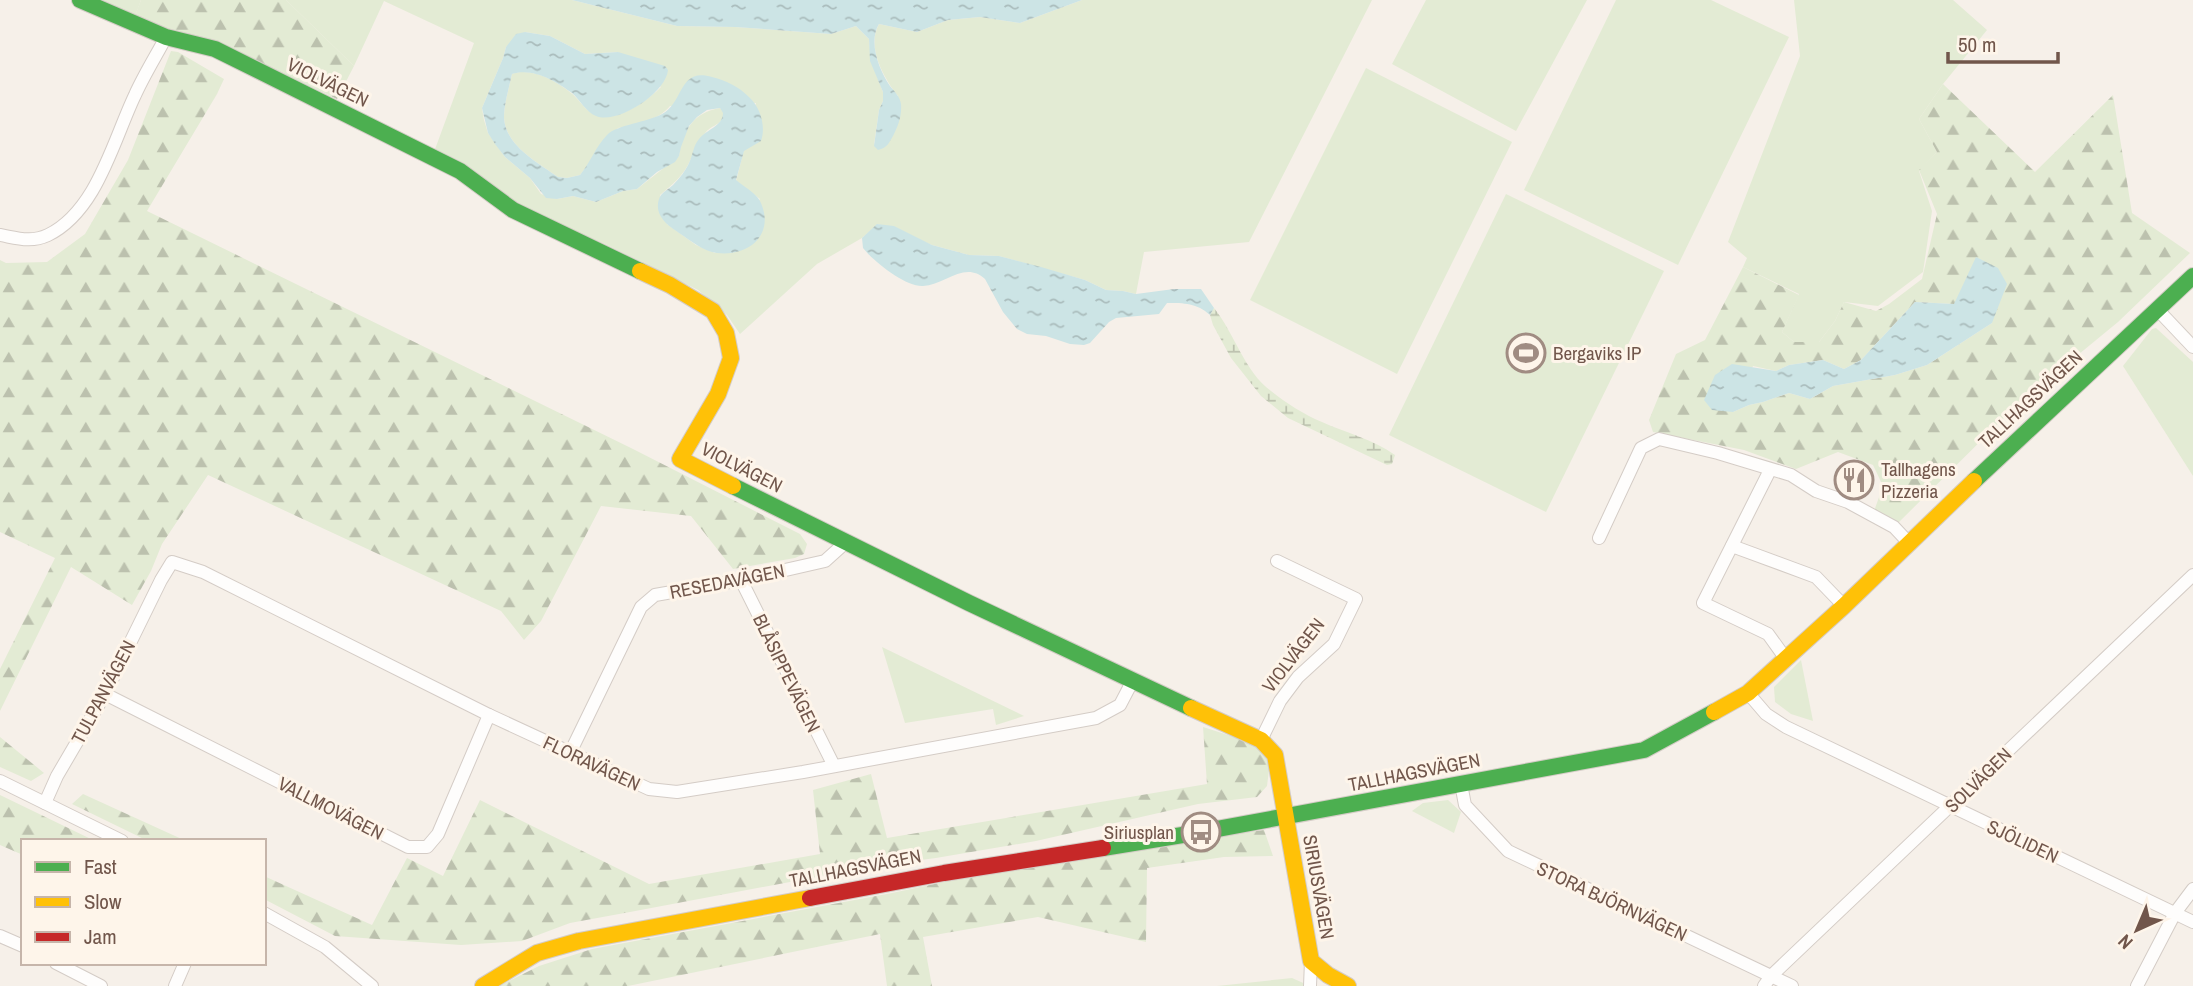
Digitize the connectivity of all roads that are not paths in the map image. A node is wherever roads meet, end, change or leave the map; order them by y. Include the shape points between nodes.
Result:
1 (80, 0) edge
2 (166, 37) junction
3 (0, 235) edge
4 (2193, 276) edge
5 (2157, 309) junction
6 (2193, 347) edge
7 (1770, 470) junction
8 (1599, 538) dead end
9 (1909, 543) junction
10 (845, 544) junction
11 (1731, 546) junction
12 (1277, 561) dead end
13 (2193, 575) edge
14 (161, 580) joint
15 (741, 580) junction
16 (1844, 606) junction
17 (1786, 659) junction
18 (1132, 682) junction
19 (1748, 693) junction
20 (105, 694) junction
21 (489, 715) junction
22 (1261, 740) junction
23 (570, 753) junction
24 (834, 766) junction
25 (0, 781) edge
26 (1461, 784) junction
27 (46, 803) junction
28 (1950, 807) junction
29 (1285, 817) junction
30 (118, 839) edge
31 (2193, 889) edge
32 (2175, 913) junction
33 (266, 915) edge
34 (2193, 922) edge
35 (0, 936) edge
36 (21, 945) edge
37 (1311, 961) junction
38 (60, 965) edge
39 (185, 965) edge
40 (1767, 981) edge
41 (101, 986) edge
42 (175, 986) edge
43 (372, 986) edge
44 (483, 986) edge
45 (1310, 986) edge
46 (1348, 986) edge
47 (1792, 986) edge
48 (2137, 986) edge

1 - 2 main road, VIOLVÄGEN
2 - 3 street via 135,94 100,176 75,214 46,236 28,240
2 - 10 main road, VIOLVÄGEN via 215,49 433,156 513,210 670,285 713,311 726,333 731,358 718,394 680,459
4 - 5 main road, TALLHAGSVÄGEN
5 - 6 street
5 - 9 main road, TALLHAGSVÄGEN
7 - 8 street via 1659,439 1641,448
7 - 9 street via 1791,475 1826,496 1872,514
7 - 11 street
9 - 16 main road, TALLHAGSVÄGEN
10 - 15 street, RESEDAVÄGEN via 825,561
10 - 18 main road, VIOLVÄGEN
11 - 16 street via 1816,577
11 - 17 street via 1703,603 1768,634
12 - 22 street, VIOLVÄGEN via 1356,599 1334,644 1298,677
13 - 28 street, SOLVÄGEN
14 - 20 street, TULPANVÄGEN
14 - 21 street, FLORAVÄGEN via 172,562 203,572
15 - 23 street, RESEDAVÄGEN via 655,595 641,607
15 - 24 street, BLÅSIPPEVÄGEN
16 - 17 main road, TALLHAGSVÄGEN
17 - 19 main road, TALLHAGSVÄGEN
18 - 22 main road, VIOLVÄGEN
18 - 24 street, FLORAVÄGEN via 1120,705 1096,718
19 - 26 main road, TALLHAGSVÄGEN via 1644,750
19 - 28 street, SJÖLIDEN via 1766,715 1786,727
20 - 21 street, VALLMOVÄGEN via 408,847 427,848 438,834
20 - 27 street, TULPANVÄGEN
21 - 23 street, FLORAVÄGEN
22 - 29 main road via 1275,755
23 - 24 street, FLORAVÄGEN via 649,789 677,792
25 - 27 street
26 - 29 main road, TALLHAGSVÄGEN
26 - 40 street, STORA BJÖRNVÄGEN via 1465,805 1508,851
27 - 30 street
28 - 32 street, SJÖLIDEN
28 - 40 street, SOLVÄGEN
29 - 37 main road, SIRIUSVÄGEN
29 - 44 main road, TALLHAGSVÄGEN via 944,873 579,942 537,953
31 - 32 street
32 - 34 street, SJÖLIDEN
32 - 48 street
33 - 43 street via 325,947
35 - 36 street
37 - 45 street
37 - 46 main road, SIRIUSVÄGEN
38 - 41 street
39 - 42 street
40 - 47 street, STORA BJÖRNVÄGEN

